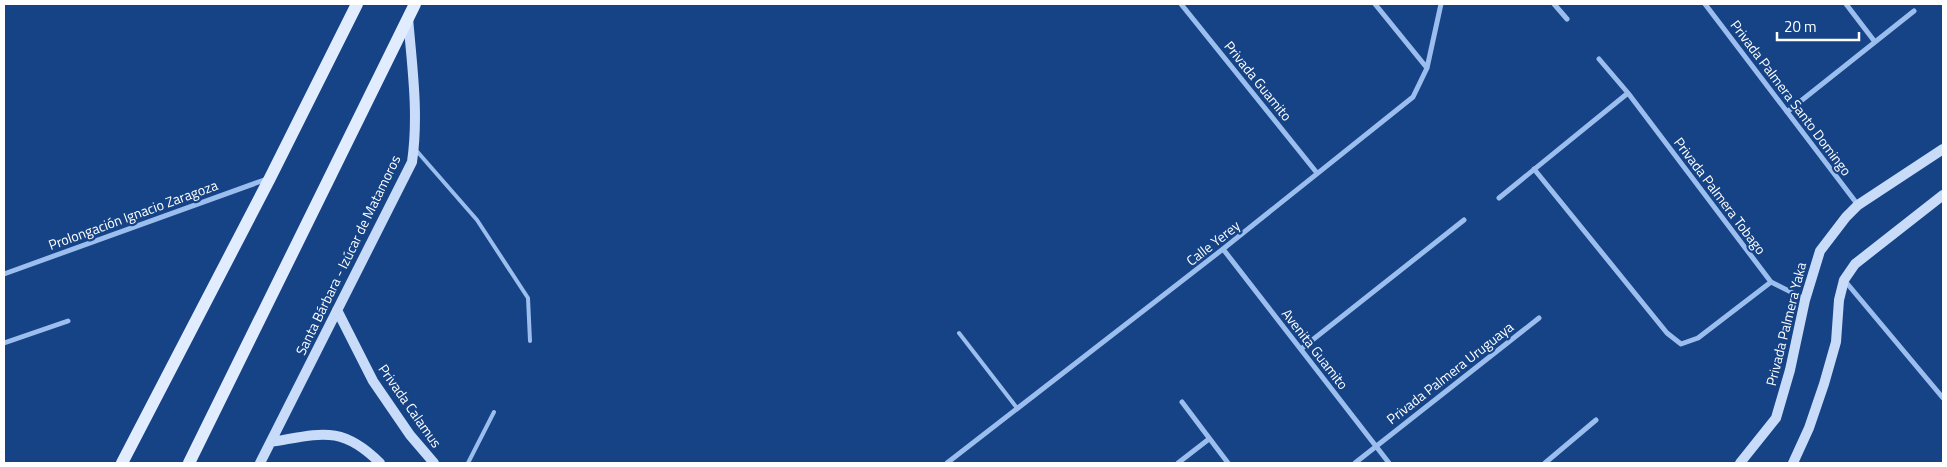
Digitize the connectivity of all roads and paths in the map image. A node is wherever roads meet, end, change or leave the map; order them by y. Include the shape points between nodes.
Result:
1 (356, 4) edge
2 (415, 4) edge
3 (1181, 4) edge
4 (1375, 4) edge
5 (1441, 4) edge
6 (1554, 4) edge
7 (1705, 4) edge
8 (1846, 4) edge
9 (1914, 11) dead end
10 (408, 18) junction
11 (1566, 20) dead end
12 (1875, 42) junction
13 (1599, 59) dead end
14 (1427, 68) junction
15 (1628, 93) junction
16 (1787, 112) junction
17 (414, 148) junction
18 (1943, 149) edge
19 (1534, 169) junction
20 (1317, 173) junction
21 (270, 178) junction
22 (1943, 195) edge
23 (1499, 198) dead end
24 (1858, 205) junction
25 (1464, 220) dead end
26 (1223, 249) junction
27 (4, 274) edge
28 (1844, 280) junction
29 (1772, 282) junction
30 (1805, 300) junction
31 (337, 310) junction
32 (1539, 318) dead end
33 (68, 321) dead end
34 (959, 333) dead end
35 (530, 341) dead end
36 (4, 343) edge
37 (1301, 350) junction
38 (1943, 398) edge
39 (1182, 402) dead end
40 (1017, 408) junction
41 (494, 412) dead end
42 (1596, 420) dead end
43 (1209, 439) junction
44 (271, 442) junction
45 (1376, 446) junction
46 (122, 463) edge
47 (189, 463) edge
48 (260, 463) edge
49 (380, 463) edge
50 (434, 463) edge
51 (468, 463) edge
52 (947, 463) edge
53 (1178, 463) edge
54 (1228, 463) edge
55 (1355, 463) edge
56 (1389, 463) edge
57 (1545, 463) edge
58 (1740, 463) edge
59 (1793, 463) edge

1 - 21 main road
2 - 10 main road
3 - 20 street, Privada Guamito
4 - 14 street
5 - 14 street, Calle Yerey
6 - 11 street
7 - 16 street, Privada Palmera Santo Domingo
8 - 12 street
9 - 12 street
10 - 17 street, Santa Bárbara - Izúcar de Matamoros via 415,100
10 - 47 main road
12 - 16 street
13 - 15 street, Privada Palmera Tobago
14 - 20 street, Calle Yerey via 1413,97
15 - 19 street
15 - 29 street, Privada Palmera Tobago
16 - 24 street, Privada Palmera Santo Domingo
17 - 31 street, Santa Bárbara - Izúcar de Matamoros via 412,162
17 - 35 lane via 477,220 528,298
18 - 24 street, Privada Palmera Yaka
19 - 23 street
19 - 29 street via 1667,333 1681,344 1698,338
20 - 26 street, Calle Yerey
21 - 27 street, Prolongación Ignacio Zaragoza
21 - 46 main road
22 - 28 street via 1855,264
24 - 30 street, Privada Palmera Yaka via 1820,251
25 - 37 street
26 - 37 street, Avenita Guamito
26 - 40 street, Calle Yerey
28 - 38 street
28 - 59 street via 1836,342 1809,428
29 - 30 street, Privada Palmera Tobago
30 - 58 street, Privada Palmera Yaka via 1776,418
31 - 44 street, Santa Bárbara - Izúcar de Matamoros
31 - 50 street, Privada Calamus via 372,381
32 - 45 street, Privada Palmera Uruguaya
33 - 36 street
34 - 40 lane
37 - 45 street, Avenita Guamito
39 - 43 street
40 - 52 street, Calle Yerey
41 - 51 lane
42 - 57 street
43 - 53 street
43 - 54 street
44 - 48 street, Santa Bárbara - Izúcar de Matamoros
44 - 49 street via 323,433 351,439
45 - 55 street, Privada Palmera Uruguaya
45 - 56 street, Avenita Guamito

